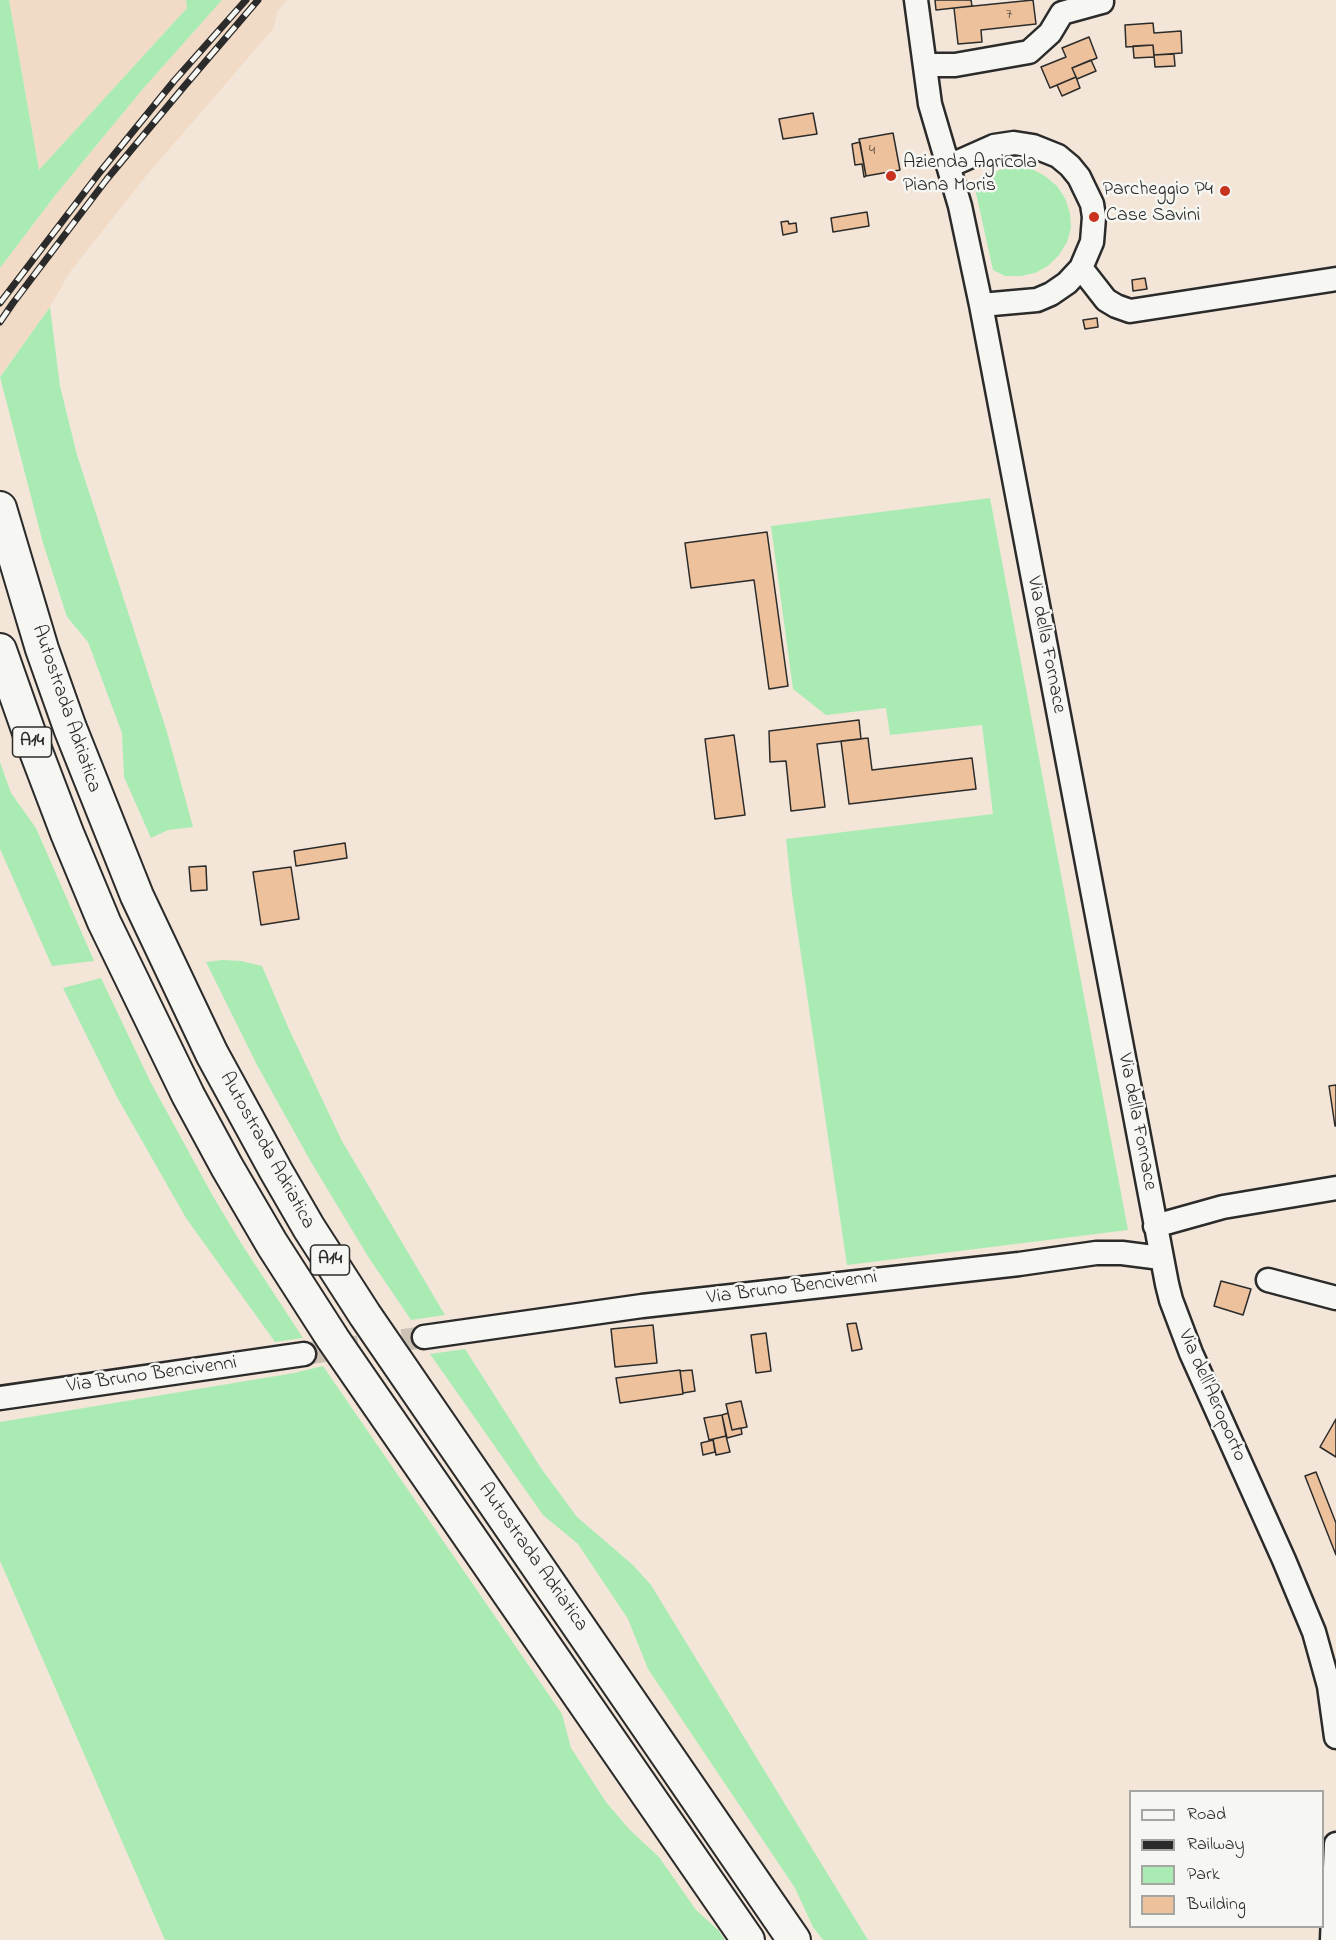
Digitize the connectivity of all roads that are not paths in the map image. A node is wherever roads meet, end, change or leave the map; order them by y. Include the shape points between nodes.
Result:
1 (916, 0) edge
2 (1102, 2) dead end
3 (925, 65) junction
4 (949, 166) junction
5 (1081, 268) junction
6 (1336, 279) edge
7 (981, 305) junction
8 (0, 508) edge
9 (0, 650) edge
10 (1336, 1188) edge
11 (1155, 1226) junction
12 (1161, 1257) junction
13 (1268, 1280) dead end
14 (1336, 1298) edge
15 (424, 1337) tunnel mouth
16 (304, 1354) tunnel mouth
17 (0, 1398) edge
18 (1336, 1737) edge
19 (1336, 1844) edge
20 (747, 1940) edge
21 (794, 1940) edge
22 (1332, 1940) edge

1 - 3 street, Via della Fornace
2 - 3 street via 1062,13 1050,33 1029,52 955,65
3 - 4 street, Via della Fornace via 930,104
4 - 5 street via 994,146 1014,143 1058,156 1079,177 1092,204 1092,242
4 - 7 street, Via della Fornace
5 - 6 street via 1106,300 1130,312
5 - 7 street via 1052,294 1037,300
7 - 11 street, Via della Fornace
8 - 21 highway, Autostrada Adriatica / A14 via 42,649 132,885 212,1053 276,1171 365,1315
9 - 20 highway, Autostrada Adriatica / A14 via 104,922 188,1095 233,1177 333,1339
10 - 11 street via 1223,1207
11 - 12 street, Via dell'Aeroporto
12 - 15 street, Via Bruno Bencivenni via 1096,1253 653,1305
12 - 18 street, Via dell'Aeroporto via 1171,1300 1191,1353 1314,1632 1329,1686
13 - 14 street
16 - 17 street, Via Bruno Bencivenni
19 - 22 street

